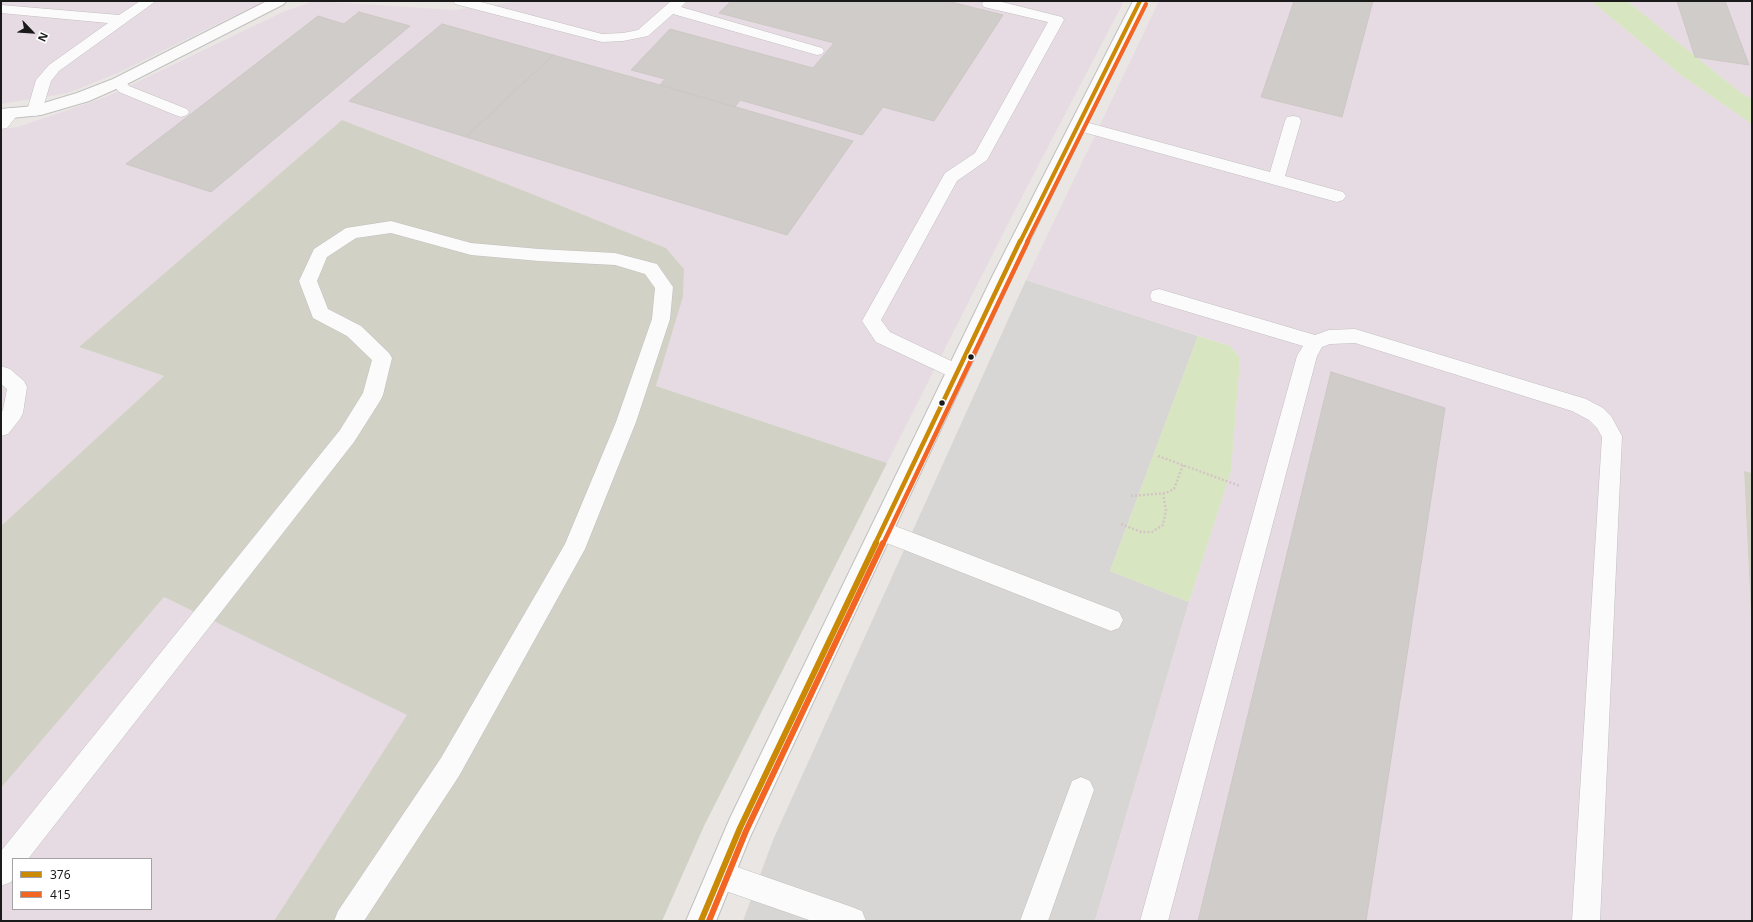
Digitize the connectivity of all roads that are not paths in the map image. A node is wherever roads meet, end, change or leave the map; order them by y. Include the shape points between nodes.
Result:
1 (149, 1) edge
2 (279, 1) edge
3 (460, 1) edge
4 (991, 1) edge
5 (1140, 1) edge
6 (676, 5) edge
7 (1, 10) edge
8 (122, 20) junction
9 (817, 51) dead end
10 (119, 82) junction
11 (35, 111) junction
12 (181, 112) dead end
13 (4, 117) edge
14 (1293, 121) dead end
15 (1078, 125) junction
16 (1276, 179) junction
17 (1337, 196) dead end
18 (1159, 296) dead end
19 (1315, 342) junction
20 (957, 372) junction
21 (1, 374) edge
22 (1, 428) edge
23 (882, 531) junction
24 (1111, 620) dead end
25 (1081, 790) dead end
26 (12, 858) edge
27 (12, 858) edge
28 (1, 872) edge
29 (720, 875) junction
30 (348, 921) edge
31 (701, 921) edge
32 (852, 921) edge
33 (1034, 921) edge
34 (1154, 921) edge
35 (1586, 921) edge

1 - 8 lane
2 - 10 street
3 - 6 lane via 602,38 623,37 643,32
4 - 20 lane via 989,4 1057,20 981,156 951,177 872,321 883,337
5 - 15 street
6 - 9 lane
7 - 8 lane
8 - 11 lane via 54,68 44,80
10 - 11 street via 83,97
10 - 12 lane via 124,89
11 - 13 street
14 - 16 lane
15 - 16 lane
15 - 20 street
16 - 17 lane
18 - 19 lane
19 - 34 lane via 1307,356
19 - 35 lane via 1329,337 1355,336 1572,402 1596,414 1612,436
20 - 23 street
21 - 22 lane via 17,388 13,413
23 - 24 lane
23 - 29 street
25 - 33 lane
26 - 28 lane
27 - 30 lane via 342,442 373,395 382,358 354,331 320,313 308,281 320,253 352,232 391,227 471,249 615,259 651,270 664,287 661,319 626,422 574,549 450,767
29 - 31 street
29 - 32 lane

